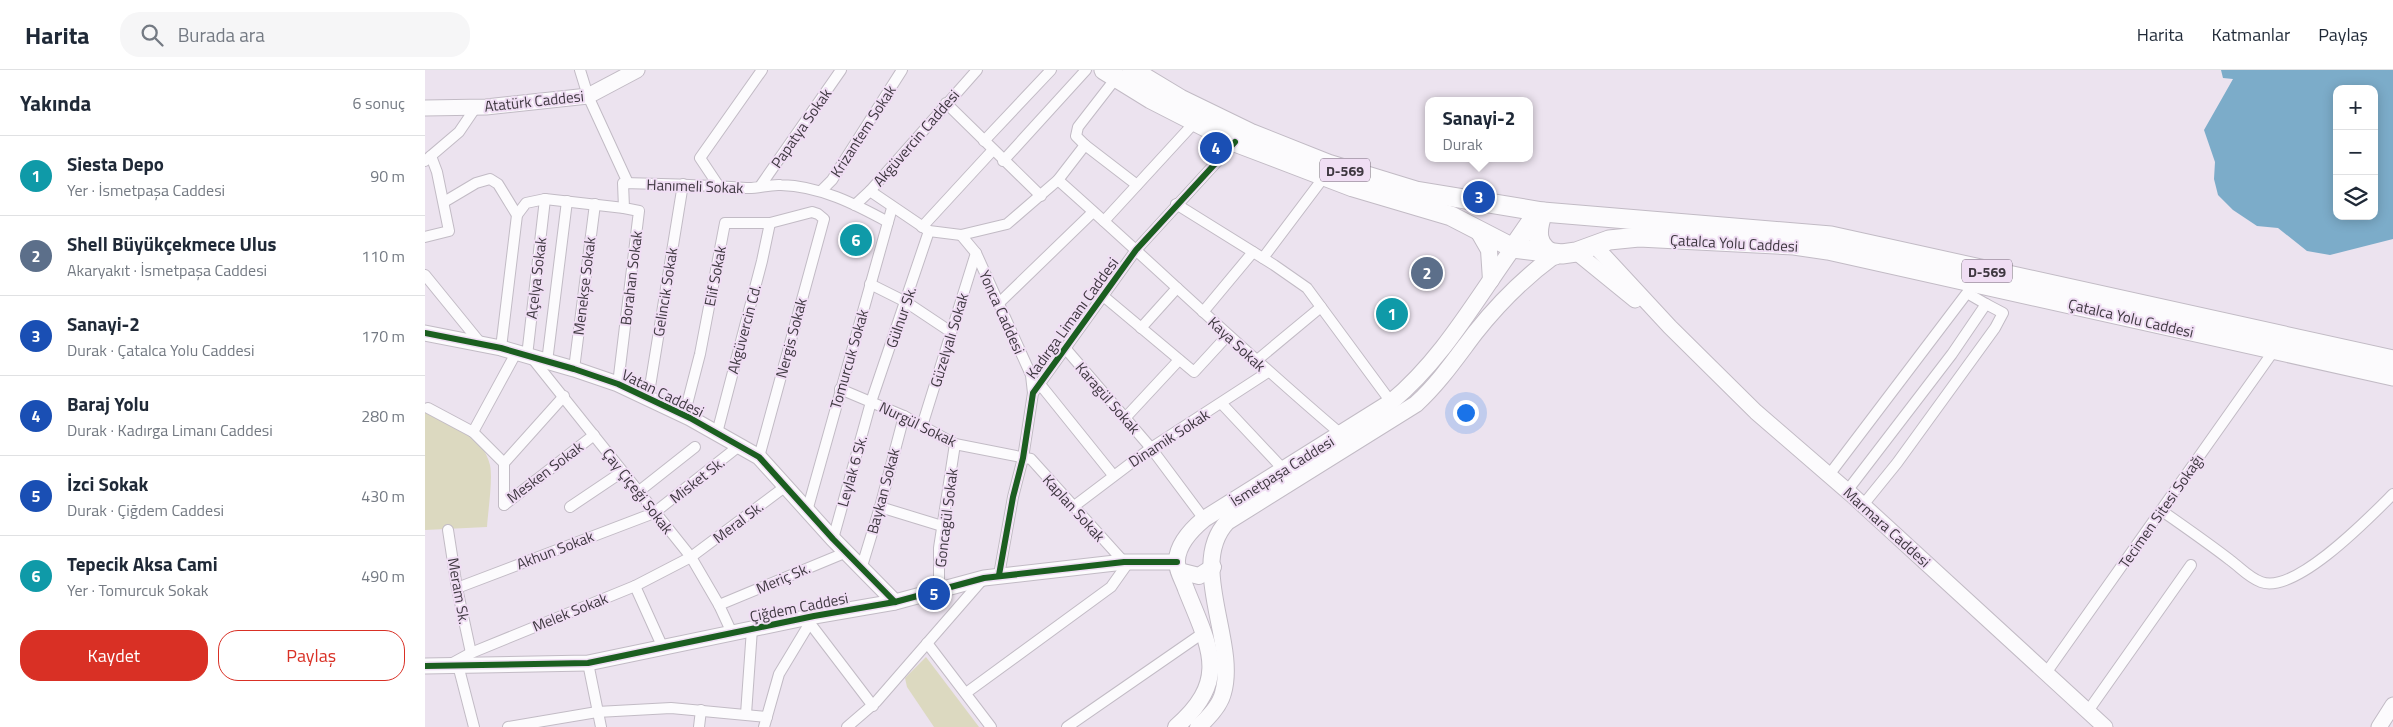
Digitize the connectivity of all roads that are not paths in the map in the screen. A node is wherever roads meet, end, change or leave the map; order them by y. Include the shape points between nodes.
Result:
1 (580, 70) edge
2 (762, 70) edge
3 (841, 70) edge
4 (903, 70) edge
5 (977, 70) edge
6 (1051, 70) edge
7 (1086, 70) edge
8 (632, 71) edge
9 (1117, 73) edge
10 (589, 96) junction
11 (947, 103) junction
12 (476, 107) junction
13 (425, 108) edge
14 (1195, 122) junction
15 (984, 141) junction
16 (1235, 142) junction
17 (1085, 146) junction
18 (992, 151) junction
19 (428, 159) edge
20 (1003, 161) junction
21 (1324, 177) junction
22 (1058, 180) junction
23 (626, 183) junction
24 (683, 184) junction
25 (717, 185) junction
26 (761, 185) junction
27 (1137, 185) junction
28 (821, 191) junction
29 (870, 191) junction
30 (1041, 196) junction
31 (545, 199) junction
32 (567, 201) junction
33 (444, 202) junction
34 (595, 204) junction
35 (1176, 204) junction
36 (855, 205) junction
37 (624, 208) junction
38 (892, 208) junction
39 (812, 212) joint
40 (1093, 212) junction
41 (1543, 212) junction
42 (1577, 214) junction
43 (517, 216) junction
44 (1103, 220) junction
45 (888, 222) junction
46 (770, 223) junction
47 (925, 229) junction
48 (1477, 229) junction
49 (961, 235) junction
50 (425, 237) edge
51 (1593, 245) junction
52 (1513, 248) junction
53 (1136, 250) junction
54 (1253, 252) junction
55 (1575, 252) junction
56 (976, 253) junction
57 (1555, 255) junction
58 (1263, 258) junction
59 (425, 275) edge
60 (1491, 280) junction
61 (870, 284) junction
62 (1177, 288) junction
63 (1102, 295) junction
64 (906, 302) junction
65 (998, 304) junction
66 (1986, 304) junction
67 (1321, 307) junction
68 (1203, 312) junction
69 (1463, 322) junction
70 (1670, 327) junction
71 (1141, 328) junction
72 (951, 332) junction
73 (1476, 332) junction
74 (425, 333) edge
75 (1228, 335) junction
76 (482, 345) junction
77 (501, 348) junction
78 (1065, 348) junction
79 (2275, 349) junction
80 (525, 356) junction
81 (1179, 360) junction
82 (2393, 360) edge
83 (1256, 361) junction
84 (547, 362) junction
85 (574, 369) junction
86 (1268, 372) junction
87 (2393, 376) edge
88 (1039, 383) junction
89 (618, 384) junction
90 (840, 389) junction
91 (1033, 393) junction
92 (564, 396) junction
93 (648, 399) junction
94 (871, 402) junction
95 (1391, 402) junction
96 (1222, 404) junction
97 (428, 408) dead end
98 (684, 416) junction
99 (904, 416) junction
100 (1126, 418) junction
101 (922, 426) junction
102 (473, 432) junction
103 (717, 433) junction
104 (594, 435) junction
105 (1348, 435) junction
106 (955, 444) junction
107 (739, 446) junction
108 (695, 447) dead end
109 (1151, 448) junction
110 (759, 457) junction
111 (1023, 458) junction
112 (504, 462) junction
113 (1284, 470) junction
114 (622, 472) junction
115 (1113, 475) junction
116 (1829, 475) junction
117 (786, 486) junction
118 (1847, 490) junction
119 (638, 492) junction
120 (2393, 494) edge
121 (1863, 505) junction
122 (570, 507) dead end
123 (881, 507) junction
124 (1073, 507) junction
125 (807, 511) junction
126 (2162, 512) junction
127 (654, 513) junction
128 (1204, 519) junction
129 (942, 526) junction
130 (448, 530) dead end
131 (833, 539) junction
132 (1186, 539) junction
133 (1213, 548) junction
134 (847, 552) junction
135 (691, 557) junction
136 (1126, 563) junction
137 (2191, 565) dead end
138 (862, 566) junction
139 (1178, 566) junction
140 (1213, 567) junction
141 (999, 575) junction
142 (984, 578) junction
143 (635, 586) junction
144 (457, 588) junction
145 (939, 591) junction
146 (895, 602) junction
147 (719, 605) junction
148 (811, 619) junction
149 (752, 628) junction
150 (732, 632) junction
151 (1203, 633) junction
152 (927, 643) junction
153 (663, 648) junction
154 (471, 653) junction
155 (588, 663) junction
156 (453, 665) junction
157 (425, 666) edge
158 (2046, 673) junction
159 (966, 693) junction
160 (2393, 705) edge
161 (873, 706) junction
162 (701, 710) junction
163 (2088, 711) junction
164 (597, 712) junction
165 (746, 714) junction
166 (765, 722) edge
167 (474, 727) edge
168 (508, 727) edge
169 (601, 727) edge
170 (699, 727) edge
171 (847, 727) edge
172 (991, 727) edge
173 (1067, 727) edge
174 (1176, 727) edge
175 (1198, 727) edge
176 (2105, 727) edge
177 (2379, 727) edge

1 - 10 street, Hanımeli Sokak
2 - 25 street via 699,158
3 - 26 street, Papatya Sokak
4 - 28 street, Krizantem Sokak via 832,180
5 - 11 street, Akgüvercin Caddesi
6 - 15 street
7 - 20 street
8 - 10 street, Atatürk Caddesi
9 - 14 highway, Çatalca Yolu Caddesi / D-569
9 - 17 street via 1078,127 1075,136
9 - 41 highway, Çatalca Yolu Caddesi / D-569 via 1328,164 1416,192
10 - 12 street, Atatürk Caddesi
10 - 23 street, Hanımeli Sokak
11 - 15 street
11 - 29 street, Akgüvercin Caddesi
12 - 13 street, Atatürk Caddesi
12 - 19 street via 464,126
14 - 16 highway, Çatalca Yolu Caddesi / D-569
14 - 27 street
15 - 18 street
16 - 21 highway, Çatalca Yolu Caddesi / D-569
16 - 35 street, Kadırga Limanı Caddesi
17 - 22 street
17 - 27 street
18 - 20 street
18 - 47 street
19 - 33 street via 437,172
20 - 30 street
21 - 48 highway, Çatalca Yolu Caddesi / D-569 via 1437,211
21 - 58 street
22 - 30 street
22 - 40 street, Kaya Sokak
23 - 24 street, Hanımeli Sokak
23 - 37 street
24 - 25 street, Hanımeli Sokak
24 - 93 street, Gelincik Sokak
25 - 26 street, Hanımeli Sokak via 749,189
26 - 28 street, Hanımeli Sokak via 799,186
27 - 44 street
28 - 36 street, Hanımeli Sokak
29 - 36 street, Akgüvercin Caddesi
29 - 38 street
30 - 49 street via 1007,224
31 - 32 street
31 - 43 street via 526,203
31 - 80 street, Açelya Sokak
32 - 34 street
32 - 84 street
33 - 43 street via 490,179 498,184
33 - 50 street via 449,230
34 - 37 street
34 - 85 street, Menekşe Sokak
35 - 53 street, Kadırga Limanı Caddesi
35 - 54 street
36 - 45 street, Hanımeli Sokak
37 - 89 street, Borahan Sokak via 639,211
38 - 45 street, Tomurcuk Sokak
38 - 47 street
39 - 46 street, Elif Sokak
39 - 110 street, Nergis Sokak via 824,220
40 - 44 street, Kaya Sokak
40 - 65 street
41 - 42 highway, Çatalca Yolu Caddesi / D-569
41 - 52 highway via 1533,219
41 - 57 highway via 1537,237 1541,245
42 - 51 highway via 1588,227
42 - 82 highway, Çatalca Yolu Caddesi / D-569 via 1840,238
43 - 77 street
44 - 53 street, Kaya Sokak
45 - 61 street, Tomurcuk Sokak
46 - 98 street, Elif Sokak via 725,222 700,354
46 - 103 street, Akgüvercin Cd.
47 - 49 street
47 - 64 street, Gülnur Sk.
48 - 52 highway, Çatalca Yolu Caddesi / D-569
48 - 60 main road via 1489,250
49 - 56 street, Yonca Caddesi
51 - 55 highway, Çatalca Yolu Caddesi / D-569
51 - 70 street
51 - 79 highway, Çatalca Yolu Caddesi / D-569 via 1623,237 1639,237 1828,250
52 - 57 highway, Çatalca Yolu Caddesi / D-569
52 - 60 main road, İsmetpaşa Caddesi
53 - 62 street, Kaya Sokak
53 - 63 street, Kadırga Limanı Caddesi
54 - 58 street
54 - 68 street
55 - 57 highway, Çatalca Yolu Caddesi / D-569
55 - 70 street
56 - 65 street, Yonca Caddesi
56 - 72 street, Güzelyalı Sokak
57 - 73 main road, İsmetpaşa Caddesi via 1518,286
58 - 67 street via 1307,288
59 - 76 street
60 - 69 main road, İsmetpaşa Caddesi
61 - 64 street
61 - 90 street, Tomurcuk Sokak
62 - 68 street, Kaya Sokak
62 - 71 street
63 - 71 street
63 - 78 street, Kadırga Limanı Caddesi
64 - 72 street
64 - 94 street, Gülnur Sk.
65 - 91 street, Yonca Caddesi via 1031,376
66 - 116 street via 1967,293
66 - 118 street via 1952,354
66 - 121 street via 2003,313 1995,328
67 - 83 street
67 - 95 street
68 - 75 street, Kaya Sokak
69 - 73 main road
69 - 95 main road, İsmetpaşa Caddesi via 1430,364
70 - 116 street, Marmara Caddesi via 1756,412
71 - 81 street
72 - 101 street, Güzelyalı Sokak
73 - 105 main road, İsmetpaşa Caddesi via 1435,386 1416,404
74 - 76 street, Vatan Caddesi
75 - 81 street via 1194,372
75 - 83 street, Kaya Sokak
76 - 77 street, Vatan Caddesi
77 - 80 street, Vatan Caddesi
78 - 88 street, Kadırga Limanı Caddesi
78 - 100 street, Karagül Sokak
79 - 87 highway, Çatalca Yolu Caddesi / D-569
79 - 126 street, Tecimen Sitesi Sokağı
80 - 84 street, Vatan Caddesi
80 - 92 street, Çay Çiçeği Sokak
80 - 102 street
81 - 100 street
83 - 86 street, Kaya Sokak
84 - 85 street, Vatan Caddesi
85 - 89 street, Vatan Caddesi
86 - 96 street, Dinamik Sokak
86 - 105 street, Kaya Sokak
88 - 91 street, Kadırga Limanı Caddesi
88 - 115 street
89 - 93 street, Vatan Caddesi
90 - 94 street, Nurgül Sokak
90 - 125 street, Tomurcuk Sokak
91 - 111 street, Kadırga Limanı Caddesi
92 - 104 street, Çay Çiçeği Sokak
92 - 112 street
93 - 98 street, Vatan Caddesi
94 - 99 street, Nurgül Sokak
94 - 131 street, Leylak 6 Sk.
95 - 105 main road, İsmetpaşa Caddesi
96 - 109 street, Dinamik Sokak
96 - 113 street
97 - 102 street
98 - 103 street, Vatan Caddesi
99 - 101 street, Nurgül Sokak
99 - 123 street, Baykan Sokak
100 - 109 street, Karagül Sokak
101 - 106 street, Nurgül Sokak
102 - 112 street
103 - 107 street, Vatan Caddesi
104 - 112 street, Mesken Sokak via 504,505
104 - 114 street, Çay Çiçeği Sokak
105 - 113 main road, İsmetpaşa Caddesi
105 - 133 main road, İsmetpaşa Caddesi via 1227,522 1216,536
106 - 111 street, Nurgül Sokak
106 - 129 street, Goncagül Sokak
107 - 110 street, Vatan Caddesi
107 - 127 street, Misket Sk.
108 - 119 street
109 - 115 street, Dinamik Sokak
109 - 128 street, Karagül Sokak
110 - 117 street, Vatan Caddesi
111 - 124 street, Kaplan Sokak via 1031,459
111 - 141 street, Kadırga Limanı Caddesi
113 - 128 main road, İsmetpaşa Caddesi
114 - 119 street, Çay Çiçeği Sokak
114 - 122 street
115 - 124 street, Dinamik Sokak
116 - 118 street, Marmara Caddesi
117 - 125 street, Vatan Caddesi
117 - 135 street, Meral Sk.
118 - 121 street, Marmara Caddesi
119 - 127 street, Çay Çiçeği Sokak
120 - 126 street via 2348,538 2283,582 2263,583 2246,574
121 - 158 street, Marmara Caddesi
123 - 129 street
123 - 138 street, Baykan Sokak
124 - 136 street, Kaplan Sokak
125 - 131 street, Vatan Caddesi
126 - 158 street, Tecimen Sitesi Sokağı
127 - 135 street, Çay Çiçeği Sokak
127 - 144 street, Akhun Sokak
128 - 132 main road, İsmetpaşa Caddesi
129 - 145 street, Goncagül Sokak
130 - 144 street, Meram Sk.
131 - 134 street, Vatan Caddesi
132 - 133 main road via 1196,538
132 - 139 main road, İsmetpaşa Caddesi via 1179,551
133 - 140 main road, İsmetpaşa Caddesi
134 - 138 street, Vatan Caddesi
134 - 147 street, Meriç Sk.
135 - 143 street, Melek Sokak
135 - 147 street, Çay Çiçeği Sokak
136 - 139 street, Çiğdem Caddesi
136 - 141 street, Çiğdem Caddesi
136 - 159 street via 1111,587
137 - 163 street
138 - 146 street, Vatan Caddesi
139 - 140 main road via 1199,576
139 - 151 main road
140 - 175 main road, İsmetpaşa Caddesi via 1213,593 1226,659 1225,680 1223,695
141 - 142 street, Çiğdem Caddesi
142 - 145 street, Çiğdem Caddesi
142 - 152 street
143 - 153 street
143 - 154 street, Melek Sokak
144 - 154 street, Meram Sk.
145 - 146 street, Çiğdem Caddesi
146 - 148 street, Çiğdem Caddesi
147 - 150 street, Çay Çiçeği Sokak
148 - 149 street, Çiğdem Caddesi
148 - 161 street
148 - 166 street via 779,674
149 - 150 street, Çiğdem Caddesi
149 - 165 street
150 - 153 street, Çiğdem Caddesi
151 - 173 street
151 - 174 main road via 1211,666 1208,688 1199,703
152 - 159 street
152 - 161 street
153 - 155 street, Çiğdem Caddesi
154 - 156 street, Melek Sokak
155 - 156 street, Çiğdem Caddesi
155 - 164 street
156 - 157 street, Çiğdem Caddesi
156 - 167 street
158 - 163 street, Marmara Caddesi
159 - 172 street
160 - 177 street
161 - 171 street
162 - 164 street via 671,708
162 - 165 street
162 - 170 street
163 - 176 street, Marmara Caddesi
164 - 168 street
164 - 169 street
165 - 166 street

